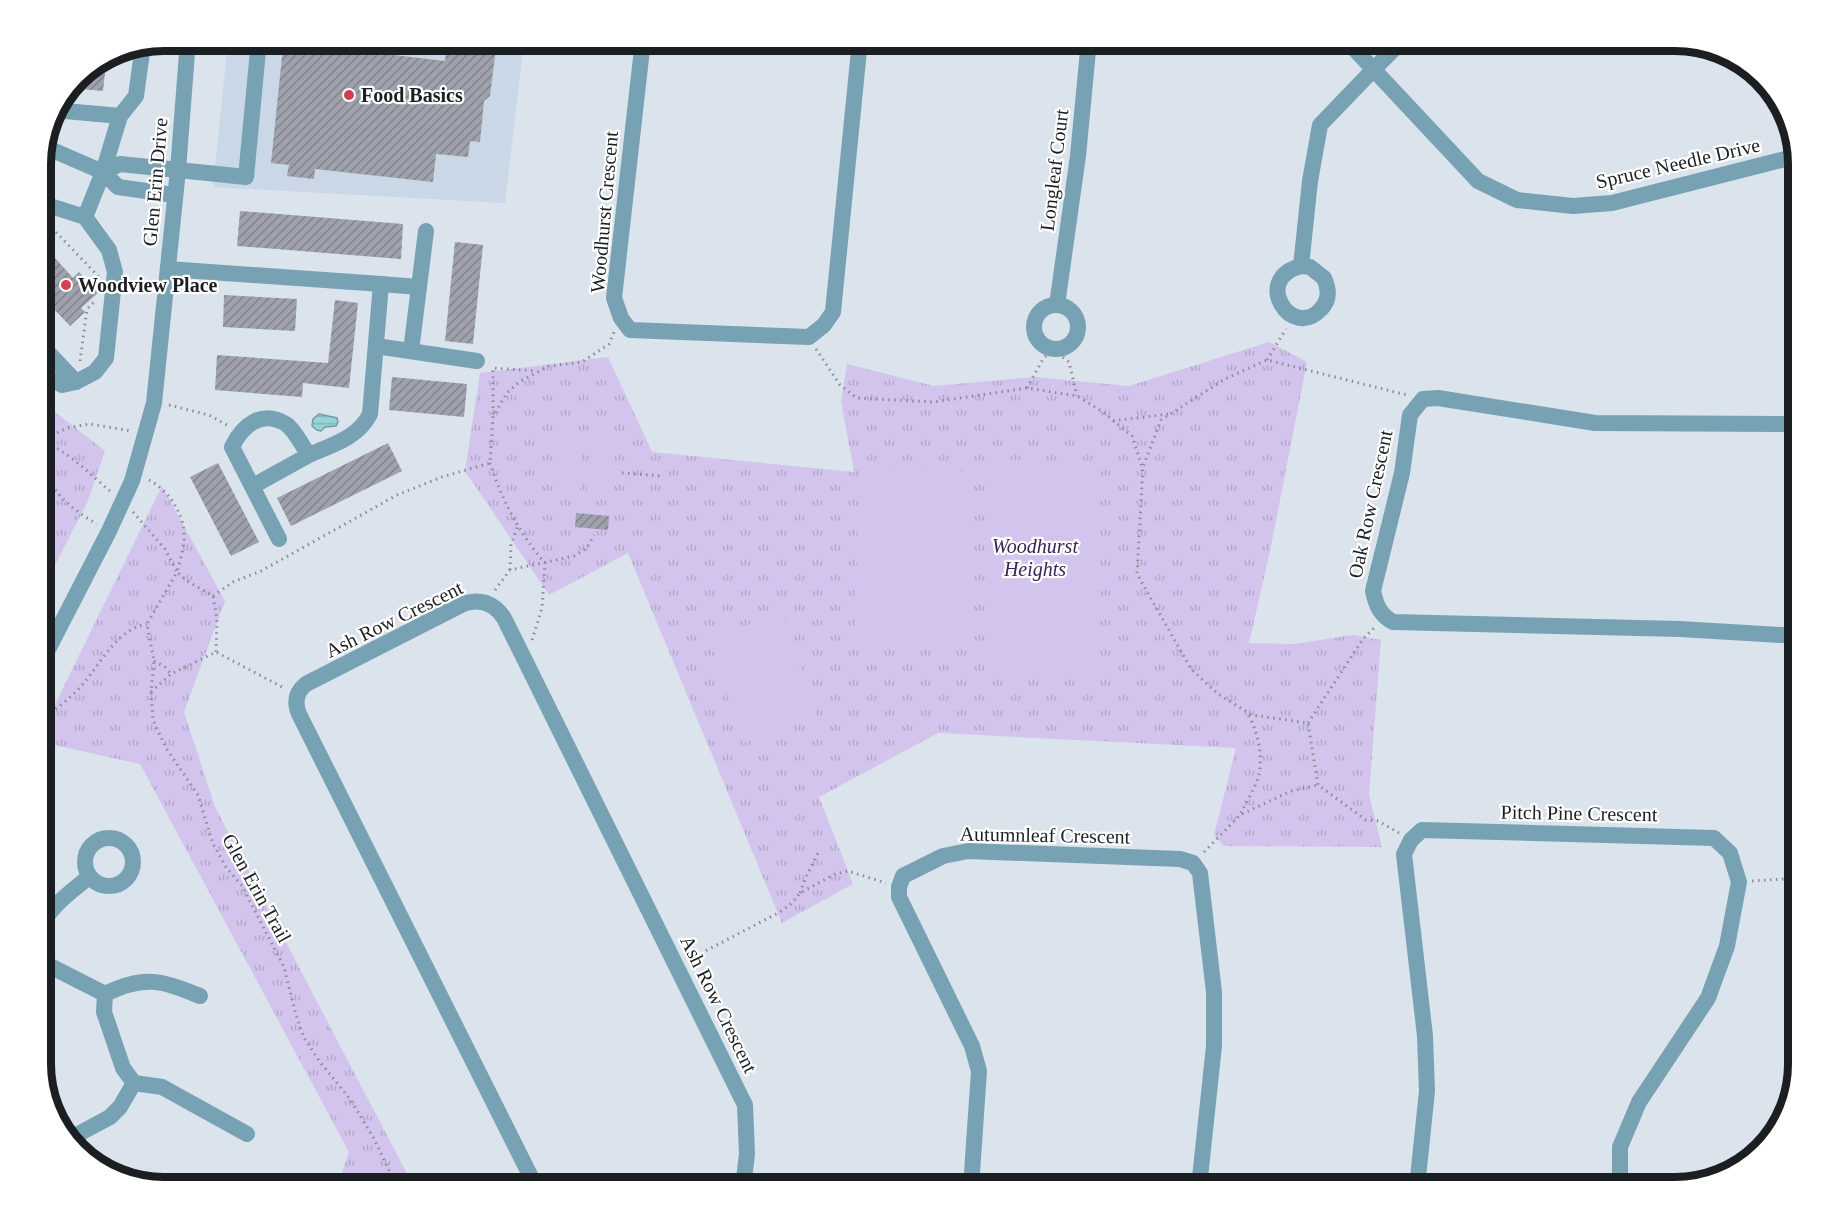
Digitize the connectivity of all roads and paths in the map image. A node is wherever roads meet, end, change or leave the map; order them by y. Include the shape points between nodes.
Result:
1 (187, 51) edge
2 (259, 51) edge
3 (642, 51) edge
4 (859, 51) edge
5 (1088, 51) edge
6 (1356, 51) edge
7 (1392, 51) edge
8 (142, 53) edge
9 (1373, 70) junction
10 (65, 111) edge
11 (120, 116) junction
12 (52, 150) edge
13 (1788, 158) edge
14 (177, 170) junction
15 (103, 172) junction
16 (174, 195) junction
17 (51, 206) edge
18 (85, 217) junction
19 (51, 226) edge
20 (426, 231) dead end
21 (1300, 266) junction
22 (168, 269) junction
23 (100, 278) dead end
24 (381, 284) junction
25 (419, 287) junction
26 (98, 299) dead end
27 (1057, 305) junction
28 (1293, 316) junction
29 (621, 318) junction
30 (809, 337) junction
31 (376, 345) junction
32 (1053, 349) junction
33 (411, 351) junction
34 (51, 356) edge
35 (1267, 360) junction
36 (477, 361) dead end
37 (539, 372) junction
38 (51, 379) edge
39 (76, 382) junction
40 (1027, 388) junction
41 (1077, 396) junction
42 (1423, 399) junction
43 (154, 403) junction
44 (1170, 414) junction
45 (493, 416) junction
46 (1113, 421) junction
47 (1788, 424) edge
48 (239, 432) junction
49 (146, 434) junction
50 (51, 436) edge
51 (51, 445) edge
52 (309, 455) junction
53 (490, 463) junction
54 (1143, 467) junction
55 (622, 473) dead end
56 (663, 476) dead end
57 (133, 477) junction
58 (51, 483) edge
59 (253, 486) junction
60 (114, 495) dead end
61 (130, 509) dead end
62 (518, 524) junction
63 (111, 526) junction
64 (594, 535) dead end
65 (279, 539) dead end
66 (545, 562) junction
67 (510, 570) junction
68 (177, 572) junction
69 (213, 596) junction
70 (486, 602) junction
71 (1384, 617) junction
72 (147, 624) junction
73 (1788, 635) edge
74 (51, 643) edge
75 (216, 652) junction
76 (154, 661) junction
77 (525, 662) junction
78 (171, 674) junction
79 (151, 692) junction
80 (298, 694) junction
81 (1246, 711) junction
82 (51, 713) dead end
83 (1308, 723) junction
84 (1318, 785) junction
85 (1240, 815) junction
86 (1411, 840) junction
87 (819, 851) dead end
88 (1193, 863) junction
89 (89, 877) dead end
90 (1788, 879) edge
91 (1739, 882) junction
92 (899, 887) junction
93 (800, 893) junction
94 (51, 911) edge
95 (51, 963) edge
96 (676, 966) junction
97 (105, 994) junction
98 (200, 996) dead end
99 (134, 1083) junction
100 (248, 1134) dead end
101 (76, 1135) edge
102 (392, 1177) edge
103 (531, 1177) edge
104 (744, 1177) edge
105 (972, 1177) edge
106 (1200, 1177) edge
107 (1418, 1177) edge
108 (1620, 1177) edge

1 - 14 street, Glen Erin Drive
2 - 14 street via 246,177
3 - 29 street, Woodhurst Crescent via 614,298
4 - 30 street via 833,312
5 - 27 street, Longleaf Court
6 - 9 street, Spruce Needle Drive
7 - 9 street
8 - 11 street via 136,96
9 - 13 street, Spruce Needle Drive via 1478,182 1517,200 1573,206 1612,203
9 - 21 street via 1320,125
10 - 11 street
11 - 15 street
12 - 15 street
14 - 15 street via 120,164
14 - 16 street, Glen Erin Drive
15 - 16 street via 118,187
15 - 18 street
16 - 22 street, Glen Erin Drive
17 - 18 street
18 - 39 street via 109,250 115,272 106,358 95,372
19 - 23 path
20 - 25 street
21 - 28 street via 1285,273 1277,288 1280,305
21 - 28 street via 1310,267 1324,278 1328,296 1319,312 1302,318
22 - 24 street
22 - 43 street, Glen Erin Drive
24 - 25 street
24 - 31 street
25 - 33 street
26 - 39 path via 87,309
27 - 32 street via 1046,307 1034,325 1043,345
27 - 32 street via 1073,313 1078,329 1070,345
28 - 35 path
29 - 30 street, Woodhurst Crescent via 630,330
29 - 37 path via 609,344 582,362 549,366
30 - 40 path via 832,375 857,398 934,402
31 - 33 street
31 - 52 street via 370,414 364,426
32 - 40 path
32 - 41 path via 1069,362
33 - 36 street
34 - 39 street
35 - 42 path
35 - 44 path via 1225,379
37 - 45 path via 507,393
37 - 45 path via 493,368
38 - 39 street via 62,385
40 - 41 path
41 - 46 path
42 - 47 street via 1438,398 1595,423
42 - 71 street, Oak Row Crescent via 1410,415 1402,473 1373,591
43 - 48 path via 209,415
43 - 49 street, Glen Erin Drive
44 - 46 path
44 - 54 path via 1161,420
45 - 53 path
46 - 54 path via 1132,436
48 - 52 street via 251,422 267,418 286,424
48 - 59 street via 232,447
49 - 50 path via 90,424
49 - 57 street, Glen Erin Drive
51 - 60 path
52 - 59 street
53 - 62 path
53 - 69 path via 397,495
54 - 81 path via 1137,574 1191,669 1218,694
55 - 56 path
57 - 63 street, Glen Erin Drive
57 - 68 path via 156,484 176,507 184,534
58 - 63 path via 68,505
59 - 65 street
61 - 68 path via 165,549
62 - 66 path
62 - 67 path via 511,545
63 - 74 street, Glen Erin Drive
64 - 66 path via 587,548 574,556
66 - 67 path
66 - 77 path via 542,608
67 - 70 path
68 - 69 path
68 - 72 path
69 - 75 path via 218,619
70 - 77 street, Ash Row Crescent via 501,614
70 - 80 street, Ash Row Crescent via 463,604 306,684
71 - 73 street via 1393,622
71 - 83 path via 1363,639
72 - 76 path, Glen Erin Trail
72 - 82 path via 121,637 81,686
75 - 78 path
75 - 80 path
76 - 78 path
76 - 79 path, Glen Erin Trail
77 - 96 street, Ash Row Crescent
78 - 79 path
79 - 102 path, Glen Erin Trail via 153,720 166,748 198,795 213,844 242,886 284,967 304,1038 350,1099
80 - 103 street via 298,710
81 - 83 path
81 - 85 path via 1259,744 1258,777
83 - 84 path
84 - 85 path via 1291,791
84 - 86 path via 1366,820 1378,821
85 - 88 path
86 - 91 street, Pitch Pine Crescent via 1422,830 1714,838 1730,853
86 - 107 street via 1404,854 1425,1036 1427,1092
87 - 93 path
88 - 92 street, Autumnleaf Crescent via 1180,859 968,851 943,856 903,876
88 - 106 street via 1200,873 1214,992 1214,1046
89 - 94 street
90 - 91 path
91 - 108 street, Pitch Pine Crescent via 1727,946 1708,998 1639,1102 1620,1147
92 - 93 path via 848,871
92 - 105 street via 899,897 972,1047 979,1071
93 - 96 path via 780,912
95 - 97 street
96 - 104 street, Ash Row Crescent via 745,1105
97 - 98 street via 125,984 145,981 168,983
97 - 99 street via 104,1012 123,1068
99 - 100 street via 162,1087
99 - 101 street via 110,1117

